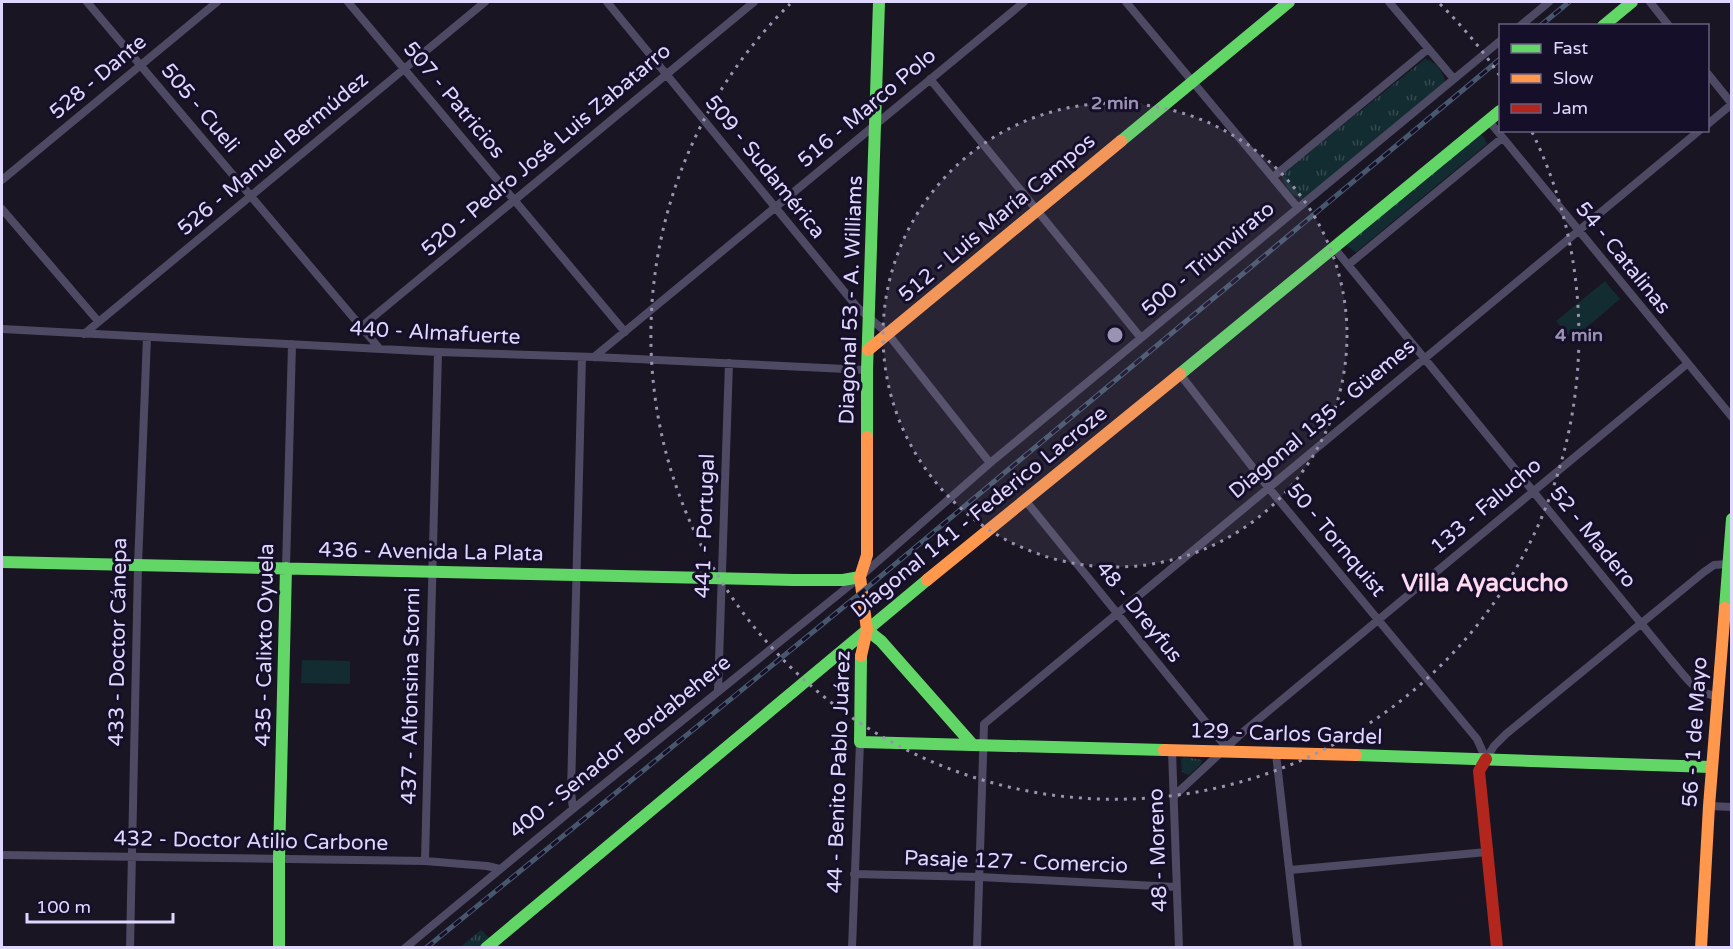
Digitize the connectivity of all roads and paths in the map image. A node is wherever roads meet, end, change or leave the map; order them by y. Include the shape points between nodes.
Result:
1 (87, 2) edge
2 (217, 2) edge
3 (348, 2) edge
4 (485, 2) edge
5 (606, 2) edge
6 (754, 2) edge
7 (879, 2) edge
8 (1024, 2) edge
9 (1126, 2) edge
10 (1289, 2) edge
11 (1389, 2) edge
12 (1550, 2) edge
13 (1632, 2) edge
14 (1650, 2) edge
15 (1522, 24) edge
16 (1605, 24) edge
17 (1667, 24) edge
18 (1499, 42) edge
19 (1428, 49) junction
20 (141, 65) junction
21 (404, 69) junction
22 (666, 74) junction
23 (1709, 76) edge
24 (930, 79) junction
25 (1454, 80) junction
26 (1193, 81) junction
27 (1731, 104) edge
28 (1499, 112) edge
29 (1489, 121) junction
30 (1709, 122) edge
31 (875, 123) junction
32 (1698, 132) edge
33 (1502, 138) junction
34 (1273, 177) junction
35 (2, 180) edge
36 (251, 196) junction
37 (514, 199) junction
38 (775, 208) junction
39 (1298, 208) junction
40 (2, 209) edge
41 (1038, 210) junction
42 (1578, 231) junction
43 (1335, 249) junction
44 (1348, 265) junction
45 (869, 317) junction
46 (98, 321) junction
47 (361, 327) junction
48 (2, 329) edge
49 (625, 332) junction
50 (84, 334) junction
51 (888, 334) junction
52 (147, 337) junction
53 (1141, 338) junction
54 (292, 344) junction
55 (379, 348) junction
56 (868, 350) junction
57 (438, 352) junction
58 (582, 357) junction
59 (594, 357) junction
60 (1425, 358) junction
61 (729, 363) junction
62 (1687, 364) junction
63 (867, 370) junction
64 (1179, 373) junction
65 (1731, 417) edge
66 (990, 463) junction
67 (1268, 487) junction
68 (1533, 491) junction
69 (1025, 500) junction
70 (1731, 519) edge
71 (2, 562) edge
72 (1727, 564) junction
73 (138, 565) junction
74 (286, 568) junction
75 (432, 571) junction
76 (578, 575) junction
77 (860, 577) junction
78 (722, 578) junction
79 (863, 598) joint
80 (1117, 614) junction
81 (1378, 619) junction
82 (1642, 624) junction
83 (867, 630) junction
84 (1727, 636) edge
85 (718, 691) junction
86 (1717, 696) junction
87 (860, 742) junction
88 (979, 744) junction
89 (1223, 750) junction
90 (1172, 751) junction
91 (1276, 754) junction
92 (1486, 759) junction
93 (1712, 767) junction
94 (1174, 796) junction
95 (1709, 806) junction
96 (1731, 807) edge
97 (573, 809) junction
98 (1487, 852) junction
99 (2, 855) edge
100 (131, 857) junction
101 (279, 859) junction
102 (425, 861) junction
103 (500, 869) junction
104 (1290, 870) junction
105 (854, 874) junction
106 (980, 876) junction
107 (1176, 887) junction
108 (130, 948) edge
109 (279, 948) edge
110 (405, 948) edge
111 (486, 948) edge
112 (852, 948) edge
113 (977, 948) edge
114 (1179, 948) edge
115 (1298, 948) edge
116 (1497, 948) edge
117 (1701, 948) edge

1 - 20 street, 505 - Cueli
2 - 20 street, 528 - Dante
3 - 21 street, 507 - Patricios
4 - 21 street, 526 - Manuel Bermúdez
5 - 22 street, 509 - Sudamérica
6 - 22 street, 520 - Pedro José Luis Zabatarro
7 - 31 street, Diagonal 53 - A. Williams
8 - 24 street, 516 - Marco Polo
9 - 26 street
10 - 26 street, 512 - Luis María Campos
11 - 19 street
12 - 15 street
13 - 16 street
14 - 17 street
18 - 25 street, 500 - Triunvirato
19 - 25 street
19 - 34 street
20 - 35 street, 528 - Dante
20 - 36 street, 505 - Cueli
21 - 36 street, 526 - Manuel Bermúdez
21 - 37 street, 507 - Patricios
22 - 37 street, 520 - Pedro José Luis Zabatarro
22 - 38 street, 509 - Sudamérica
23 - 27 street
24 - 31 street, 516 - Marco Polo
24 - 41 street
25 - 39 street, 500 - Triunvirato
26 - 34 street
26 - 41 street, 512 - Luis María Campos
27 - 30 street
28 - 29 street, Diagonal 141 - Federico Lacroze
29 - 33 street, 54 - Catalinas
29 - 43 street, Diagonal 141 - Federico Lacroze
31 - 38 street, 516 - Marco Polo
31 - 45 street, Diagonal 53 - A. Williams
32 - 42 street, Diagonal 135 - Güemes
33 - 42 street, 54 - Catalinas
33 - 44 street
34 - 39 street
36 - 46 street, 526 - Manuel Bermúdez
36 - 47 street, 505 - Cueli
37 - 47 street, 520 - Pedro José Luis Zabatarro
37 - 49 street, 507 - Patricios
38 - 45 street, 509 - Sudamérica
38 - 49 street, 516 - Marco Polo
39 - 53 street, 500 - Triunvirato
40 - 46 street
41 - 51 street, 512 - Luis María Campos
41 - 53 street
42 - 60 street, Diagonal 135 - Güemes
42 - 62 street, 54 - Catalinas
43 - 44 street, 52 - Madero
43 - 64 street, Diagonal 141 - Federico Lacroze
44 - 60 street, 52 - Madero
45 - 51 street, 509 - Sudamérica
45 - 56 street, Diagonal 53 - A. Williams
46 - 50 street, 526 - Manuel Bermúdez
47 - 55 street, 505 - Cueli
48 - 50 street, 440 - Almafuerte
49 - 59 street, 516 - Marco Polo
50 - 52 street, 440 - Almafuerte
51 - 56 street, 512 - Luis María Campos
51 - 66 street, 509 - Sudamérica
52 - 54 street, 440 - Almafuerte
52 - 73 street, 433 - Doctor Cánepa
53 - 66 street, 500 - Triunvirato
54 - 55 street, 440 - Almafuerte
54 - 74 street, 435 - Calixto Oyuela
55 - 57 street, 440 - Almafuerte
56 - 63 street, Diagonal 53 - A. Williams
57 - 58 street, 440 - Almafuerte
57 - 75 street, 437 - Alfonsina Storni
58 - 59 street, 440 - Almafuerte
58 - 76 street
59 - 61 street, 440 - Almafuerte
60 - 67 street, Diagonal 135 - Güemes
60 - 68 street, 52 - Madero
61 - 63 street, 440 - Almafuerte
61 - 78 street, 441 - Portugal
62 - 65 street, 54 - Catalinas
62 - 68 street, 133 - Falucho
63 - 77 street, Diagonal 53 - A. Williams via 867,555
64 - 67 street, 50 - Tornquist
64 - 69 street, Diagonal 141 - Federico Lacroze
66 - 77 street, 500 - Triunvirato
67 - 80 street, Diagonal 135 - Güemes
67 - 81 street, 50 - Tornquist
68 - 81 street, 133 - Falucho
68 - 82 street, 52 - Madero
69 - 80 street, 48 - Dreyfus
69 - 83 street, Diagonal 141 - Federico Lacroze
70 - 72 street, 56 - 1 de Mayo
71 - 73 street, 436 - Avenida La Plata
72 - 82 street via 1714,565
72 - 84 street, 56 - 1 de Mayo
73 - 74 street, 436 - Avenida La Plata
73 - 100 street, 433 - Doctor Cánepa
74 - 75 street, 436 - Avenida La Plata
74 - 101 street, 435 - Calixto Oyuela
75 - 76 street, 436 - Avenida La Plata
75 - 102 street, 437 - Alfonsina Storni
76 - 78 street, 436 - Avenida La Plata
76 - 97 street
77 - 78 street, 436 - Avenida La Plata
77 - 79 street, Diagonal 53 - A. Williams
77 - 85 street, 400 - Senador Bordabehere
78 - 85 street, 441 - Portugal
79 - 83 street, 44 - Benito Pablo Juárez
80 - 88 street, Diagonal 135 - Güemes via 989,718
80 - 89 street, 48 - Dreyfus
81 - 89 street, 133 - Falucho
81 - 92 street, 50 - Tornquist via 1477,739
82 - 86 street, 52 - Madero via 1696,689 1704,695
82 - 92 street via 1506,734
83 - 87 street, 44 - Benito Pablo Juárez via 861,655
83 - 88 street via 881,641 958,731
83 - 111 street, Diagonal 141 - Federico Lacroze
84 - 86 street, 56 - 1 de Mayo
85 - 97 street, 400 - Senador Bordabehere
86 - 93 street, 56 - 1 de Mayo
87 - 88 street, 129 - Carlos Gardel
87 - 105 street, 44 - Benito Pablo Juárez
88 - 90 street, 129 - Carlos Gardel
88 - 106 street, Diagonal 135 - Güemes
89 - 90 street, 129 - Carlos Gardel
89 - 91 street, 129 - Carlos Gardel
89 - 94 street, 133 - Falucho
90 - 94 street, 48 - Moreno
91 - 92 street, 129 - Carlos Gardel
91 - 104 street
92 - 93 street, 129 - Carlos Gardel
92 - 98 street via 1479,771
93 - 95 street, 56 - 1 de Mayo
94 - 107 street, 48 - Moreno
95 - 96 street
95 - 117 street, 56 - 1 de Mayo
97 - 103 street, 400 - Senador Bordabehere
98 - 104 street
98 - 116 street
99 - 100 street, 432 - Doctor Atilio Carbone
100 - 101 street, 432 - Doctor Atilio Carbone
100 - 108 street, 433 - Doctor Cánepa
101 - 102 street, 432 - Doctor Atilio Carbone
101 - 109 street, 435 - Calixto Oyuela
102 - 103 street, 432 - Doctor Atilio Carbone
103 - 110 street, 400 - Senador Bordabehere
104 - 115 street
105 - 106 street, Pasaje 127 - Comercio
105 - 112 street, 44 - Benito Pablo Juárez
106 - 107 street, Pasaje 127 - Comercio
106 - 113 street, Diagonal 135 - Güemes
107 - 114 street, 48 - Moreno

